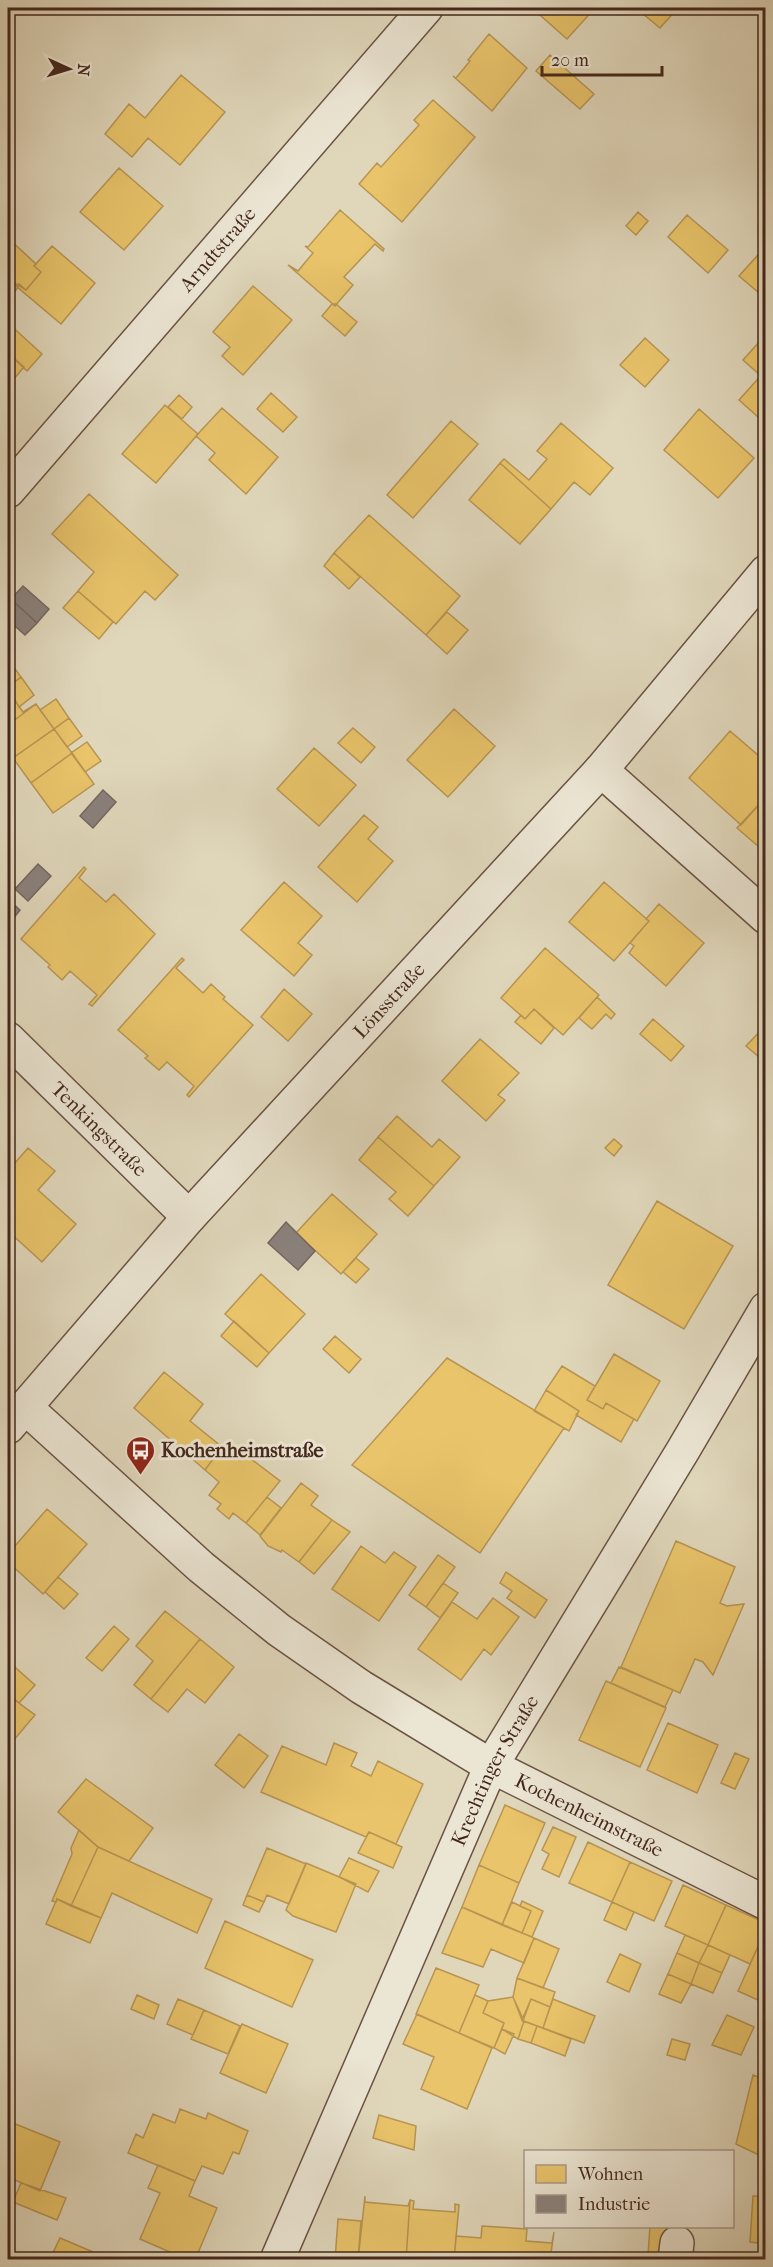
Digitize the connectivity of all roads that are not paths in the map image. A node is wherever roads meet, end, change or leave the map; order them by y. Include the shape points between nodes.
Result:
1 (426, 8) edge
2 (8, 491) edge
3 (765, 572) edge
4 (601, 770) junction
5 (765, 917) edge
6 (8, 1039) edge
7 (189, 1217) junction
8 (765, 1309) edge
9 (16, 1417) edge
10 (491, 1766) junction
11 (765, 1903) edge
12 (277, 2259) edge

1 - 2 street, Arndtstraße
3 - 4 street, Lönsstraße
4 - 5 street
4 - 7 street, Lönsstraße
6 - 7 street, Tenkingstraße
7 - 9 street, Lönsstraße
8 - 10 street, Krechtinger Straße
9 - 10 street, Kochenheimstraße via 279,1630 361,1688
10 - 11 street, Kochenheimstraße
10 - 12 street, Krechtinger Straße

